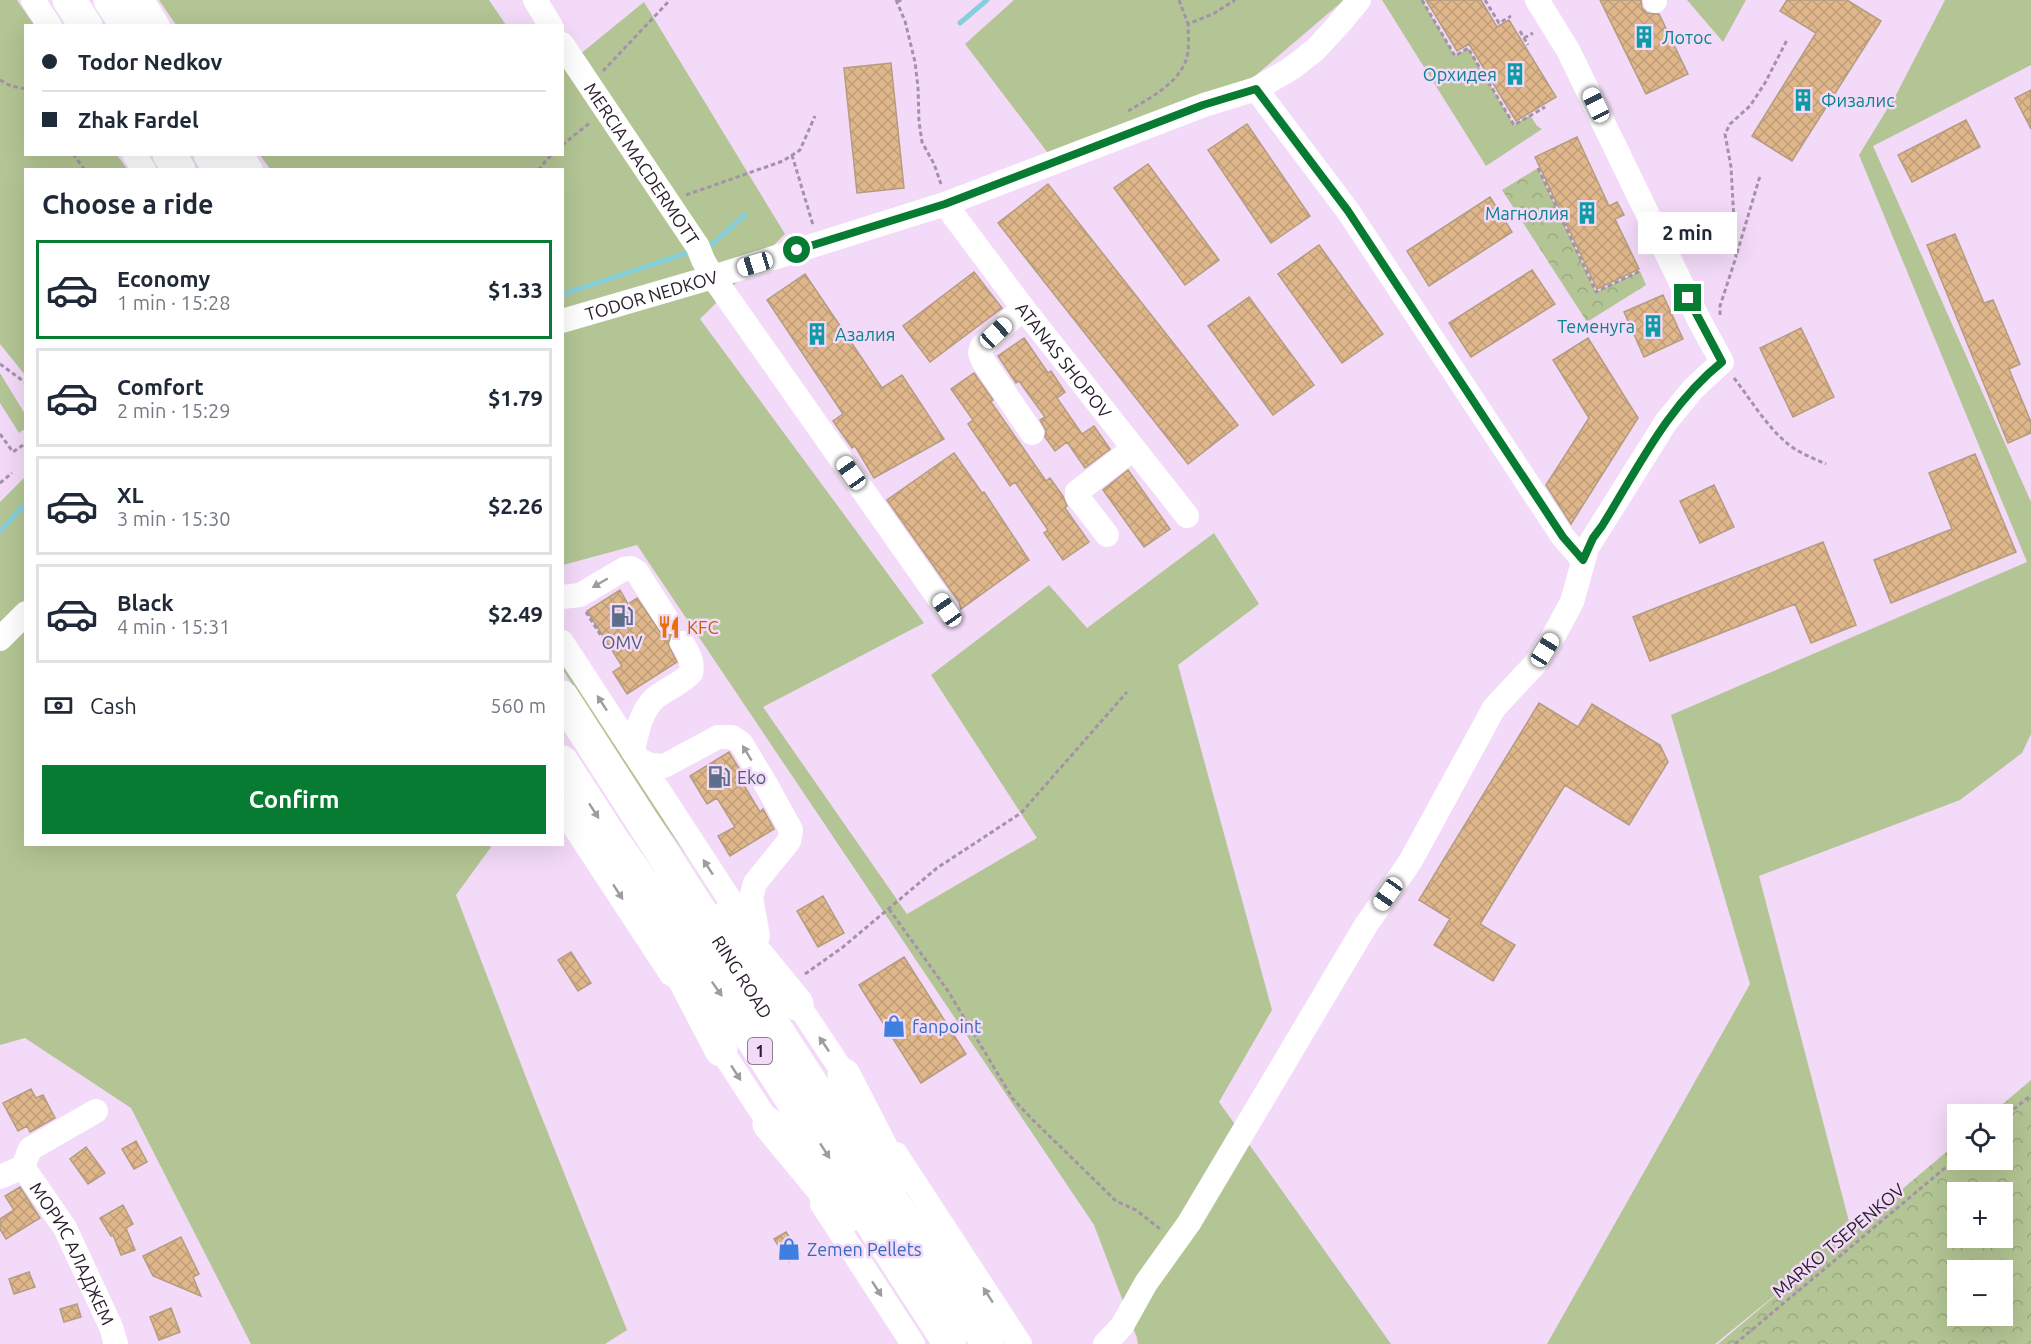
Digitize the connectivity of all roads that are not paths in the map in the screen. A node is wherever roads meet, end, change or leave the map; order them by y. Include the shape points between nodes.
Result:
1 (33, 0) edge
2 (69, 0) edge
3 (110, 0) edge
4 (142, 0) edge
5 (535, 0) edge
6 (1359, 0) edge
7 (1547, 3) edge
8 (49, 24) edge
9 (85, 24) edge
10 (126, 24) edge
11 (157, 24) edge
12 (550, 24) edge
13 (564, 47) edge
14 (1256, 89) junction
15 (945, 204) junction
16 (703, 259) junction
17 (1023, 308) junction
18 (564, 320) edge
19 (1032, 433) dead end
20 (1132, 449) junction
21 (1187, 516) dead end
22 (1107, 535) dead end
23 (1583, 560) junction
24 (564, 597) edge
25 (947, 610) dead end
26 (24, 615) edge
27 (668, 621) dead end
28 (0, 639) edge
29 (682, 643) dead end
30 (564, 645) edge
31 (564, 700) edge
32 (636, 755) junction
33 (564, 765) edge
34 (632, 804) junction
35 (564, 811) edge
36 (613, 840) junction
37 (760, 947) junction
38 (792, 995) junction
39 (721, 1050) junction
40 (844, 1075) junction
41 (96, 1112) dead end
42 (769, 1124) junction
43 (23, 1167) junction
44 (0, 1177) edge
45 (955, 1292) junction
46 (1122, 1335) edge
47 (116, 1344) edge
48 (913, 1344) edge
49 (950, 1344) edge
50 (988, 1344) edge
51 (1020, 1344) edge
52 (1105, 1344) edge

1 - 8 street
2 - 9 highway
3 - 10 highway
4 - 11 street
5 - 12 street
6 - 14 street, TODOR NEDKOV via 1316,49
7 - 23 street via 1722,362 1666,422
13 - 16 street, MERCIA MАCDERMOTT
14 - 15 street, TODOR NEDKOV via 1203,105
14 - 23 street via 1348,211 1563,537
15 - 16 street, TODOR NEDKOV via 818,244
15 - 17 street, ATANAS SHOPOV
16 - 18 street, TODOR NEDKOV
16 - 25 street, MERCIA MАCDERMOTT
17 - 19 street via 982,346 980,353
17 - 20 street, ATANAS SHOPOV
20 - 21 street, ATANAS SHOPOV
20 - 22 street via 1077,492
23 - 46 street via 1572,602 1553,637 1536,663 1494,708 1410,862 1366,924 1189,1223 1146,1283
27 -> 24 street via 631,568 580,595
26 - 28 street
29 - 32 street via 688,652 691,673 655,698 644,712 637,732
32 -> 30 street
31 - 34 highway, RING ROAD / 1
37 -> 32 street
37 -> 32 street via 753,890 789,841 790,830 741,743 732,737 718,737 664,766 651,765
33 -> 36 highway, RING ROAD / 1
34 - 38 highway
34 - 45 highway, RING ROAD / 1 via 820,1097
35 -> 39 street
36 - 39 highway
36 -> 49 highway, RING ROAD / 1 via 748,1032
37 - 38 street
40 -> 38 street
39 -> 42 street
40 - 45 highway
51 -> 40 street
41 - 43 street via 30,1149
42 -> 48 street
42 - 49 highway
43 - 44 street
43 - 47 street, МОРИС АЛАДЖЕМ via 65,1228
45 - 50 highway, RING ROAD / 1
46 - 52 street

